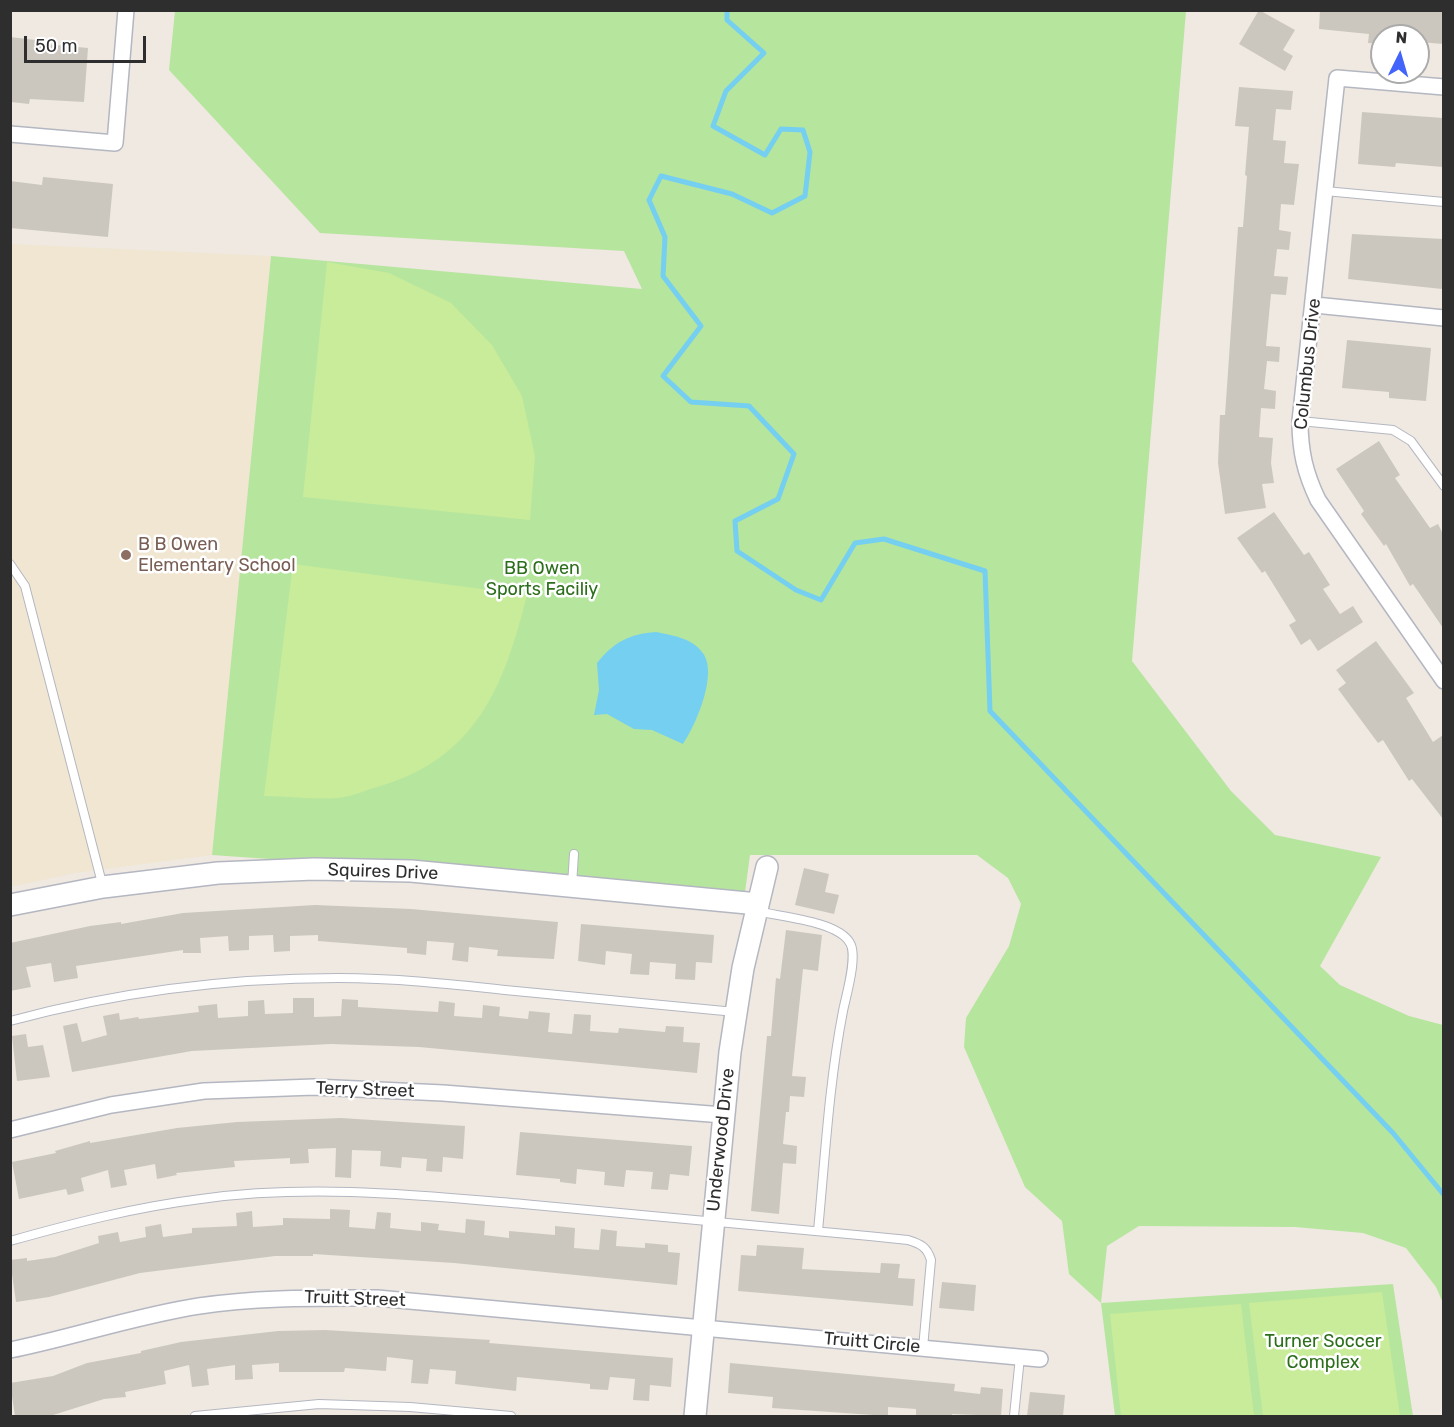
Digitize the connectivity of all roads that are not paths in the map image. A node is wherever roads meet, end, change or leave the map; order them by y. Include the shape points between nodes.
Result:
1 (126, 10) edge
2 (1443, 87) edge
3 (10, 134) edge
4 (1325, 191) junction
5 (1443, 202) edge
6 (1315, 305) junction
7 (1443, 318) edge
8 (1300, 421) junction
9 (1443, 486) edge
10 (10, 564) edge
11 (1443, 681) edge
12 (574, 854) dead end
13 (767, 867) dead end
14 (572, 886) junction
15 (103, 887) junction
16 (10, 905) edge
17 (757, 907) junction
18 (735, 1012) junction
19 (10, 1021) edge
20 (723, 1115) junction
21 (10, 1130) edge
22 (713, 1220) junction
23 (818, 1231) junction
24 (10, 1241) edge
25 (704, 1327) junction
26 (923, 1348) junction
27 (10, 1350) edge
28 (1020, 1357) junction
29 (1040, 1359) dead end
30 (195, 1416) edge
31 (511, 1416) edge
32 (695, 1416) edge
33 (1014, 1416) edge

1 - 3 street via 115,143
2 - 4 street, Columbus Drive via 1337,78
4 - 5 lane
4 - 6 street, Columbus Drive
6 - 7 street
6 - 8 street, Columbus Drive
8 - 9 lane via 1393,430 1411,441
8 - 11 street, Columbus Drive via 1300,450 1318,500
10 - 15 lane via 25,586
12 - 14 lane
13 - 17 street, Underwood Drive
14 - 15 street, Squires Drive via 411,871 314,869 218,873
14 - 17 street, Squires Drive
15 - 16 street, Squires Drive
17 - 18 street, Underwood Drive
17 - 23 lane via 830,927 852,945
18 - 19 lane via 438,983 338,978 143,992
18 - 20 street, Underwood Drive
20 - 21 street, Terry Street via 314,1087 204,1091 111,1105
20 - 22 street, Underwood Drive
22 - 23 lane
22 - 24 lane via 374,1192 287,1192 202,1198 106,1214
22 - 25 street, Underwood Drive
23 - 26 lane via 908,1240 928,1250 931,1260
25 - 26 street, Truitt Circle
25 - 27 street, Truitt Street via 377,1298 284,1297 199,1306 111,1323
25 - 32 street, Underwood Drive
26 - 28 street, Truitt Circle
28 - 29 street, Truitt Circle
28 - 33 lane
30 - 31 lane via 318,1404

